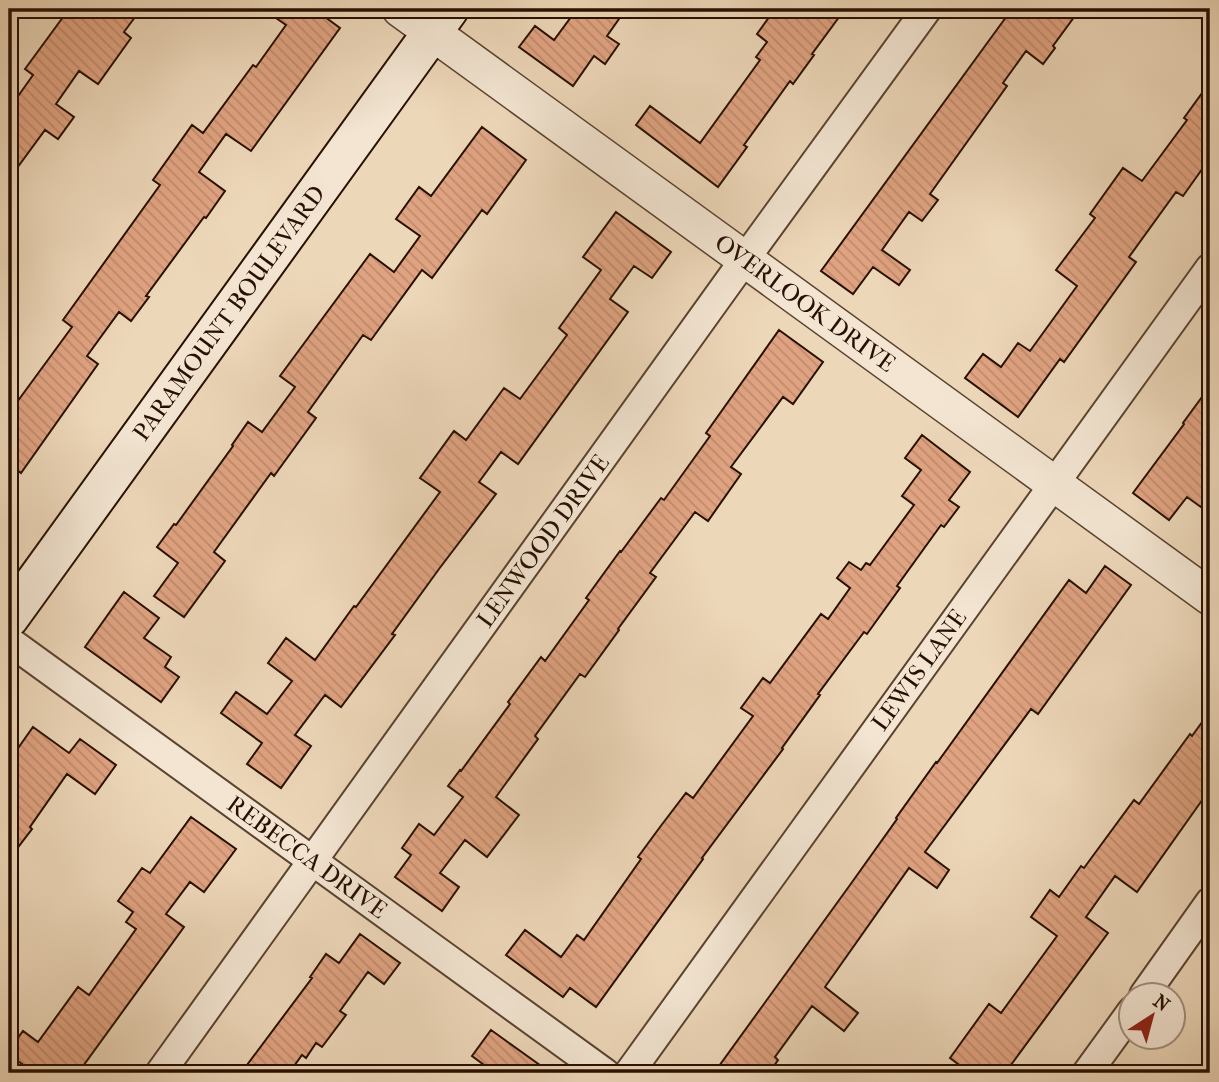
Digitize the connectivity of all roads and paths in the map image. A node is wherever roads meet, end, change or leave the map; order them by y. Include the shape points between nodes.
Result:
1 (400, 9) edge
2 (927, 9) edge
3 (441, 20) edge
4 (745, 259) junction
5 (1210, 268) edge
6 (1053, 484) junction
7 (1210, 597) edge
8 (9, 618) edge
9 (9, 641) edge
10 (312, 862) junction
11 (1210, 902) edge
12 (1154, 981) edge
13 (1118, 1030) edge
14 (159, 1073) edge
15 (605, 1073) edge
16 (629, 1073) edge
17 (1087, 1073) edge

1 - 3 street, OVERLOOK DRIVE
2 - 4 street, LENWOOD DRIVE
3 - 4 street, OVERLOOK DRIVE
3 - 8 main road, PARAMOUNT BOULEVARD
4 - 6 street, OVERLOOK DRIVE
4 - 10 street, LENWOOD DRIVE
5 - 6 street, LEWIS LANE
6 - 7 street, OVERLOOK DRIVE
6 - 16 street, LEWIS LANE
9 - 10 street, REBECCA DRIVE
10 - 14 street, LENWOOD DRIVE
10 - 15 street, REBECCA DRIVE
11 - 12 street
13 - 17 street

